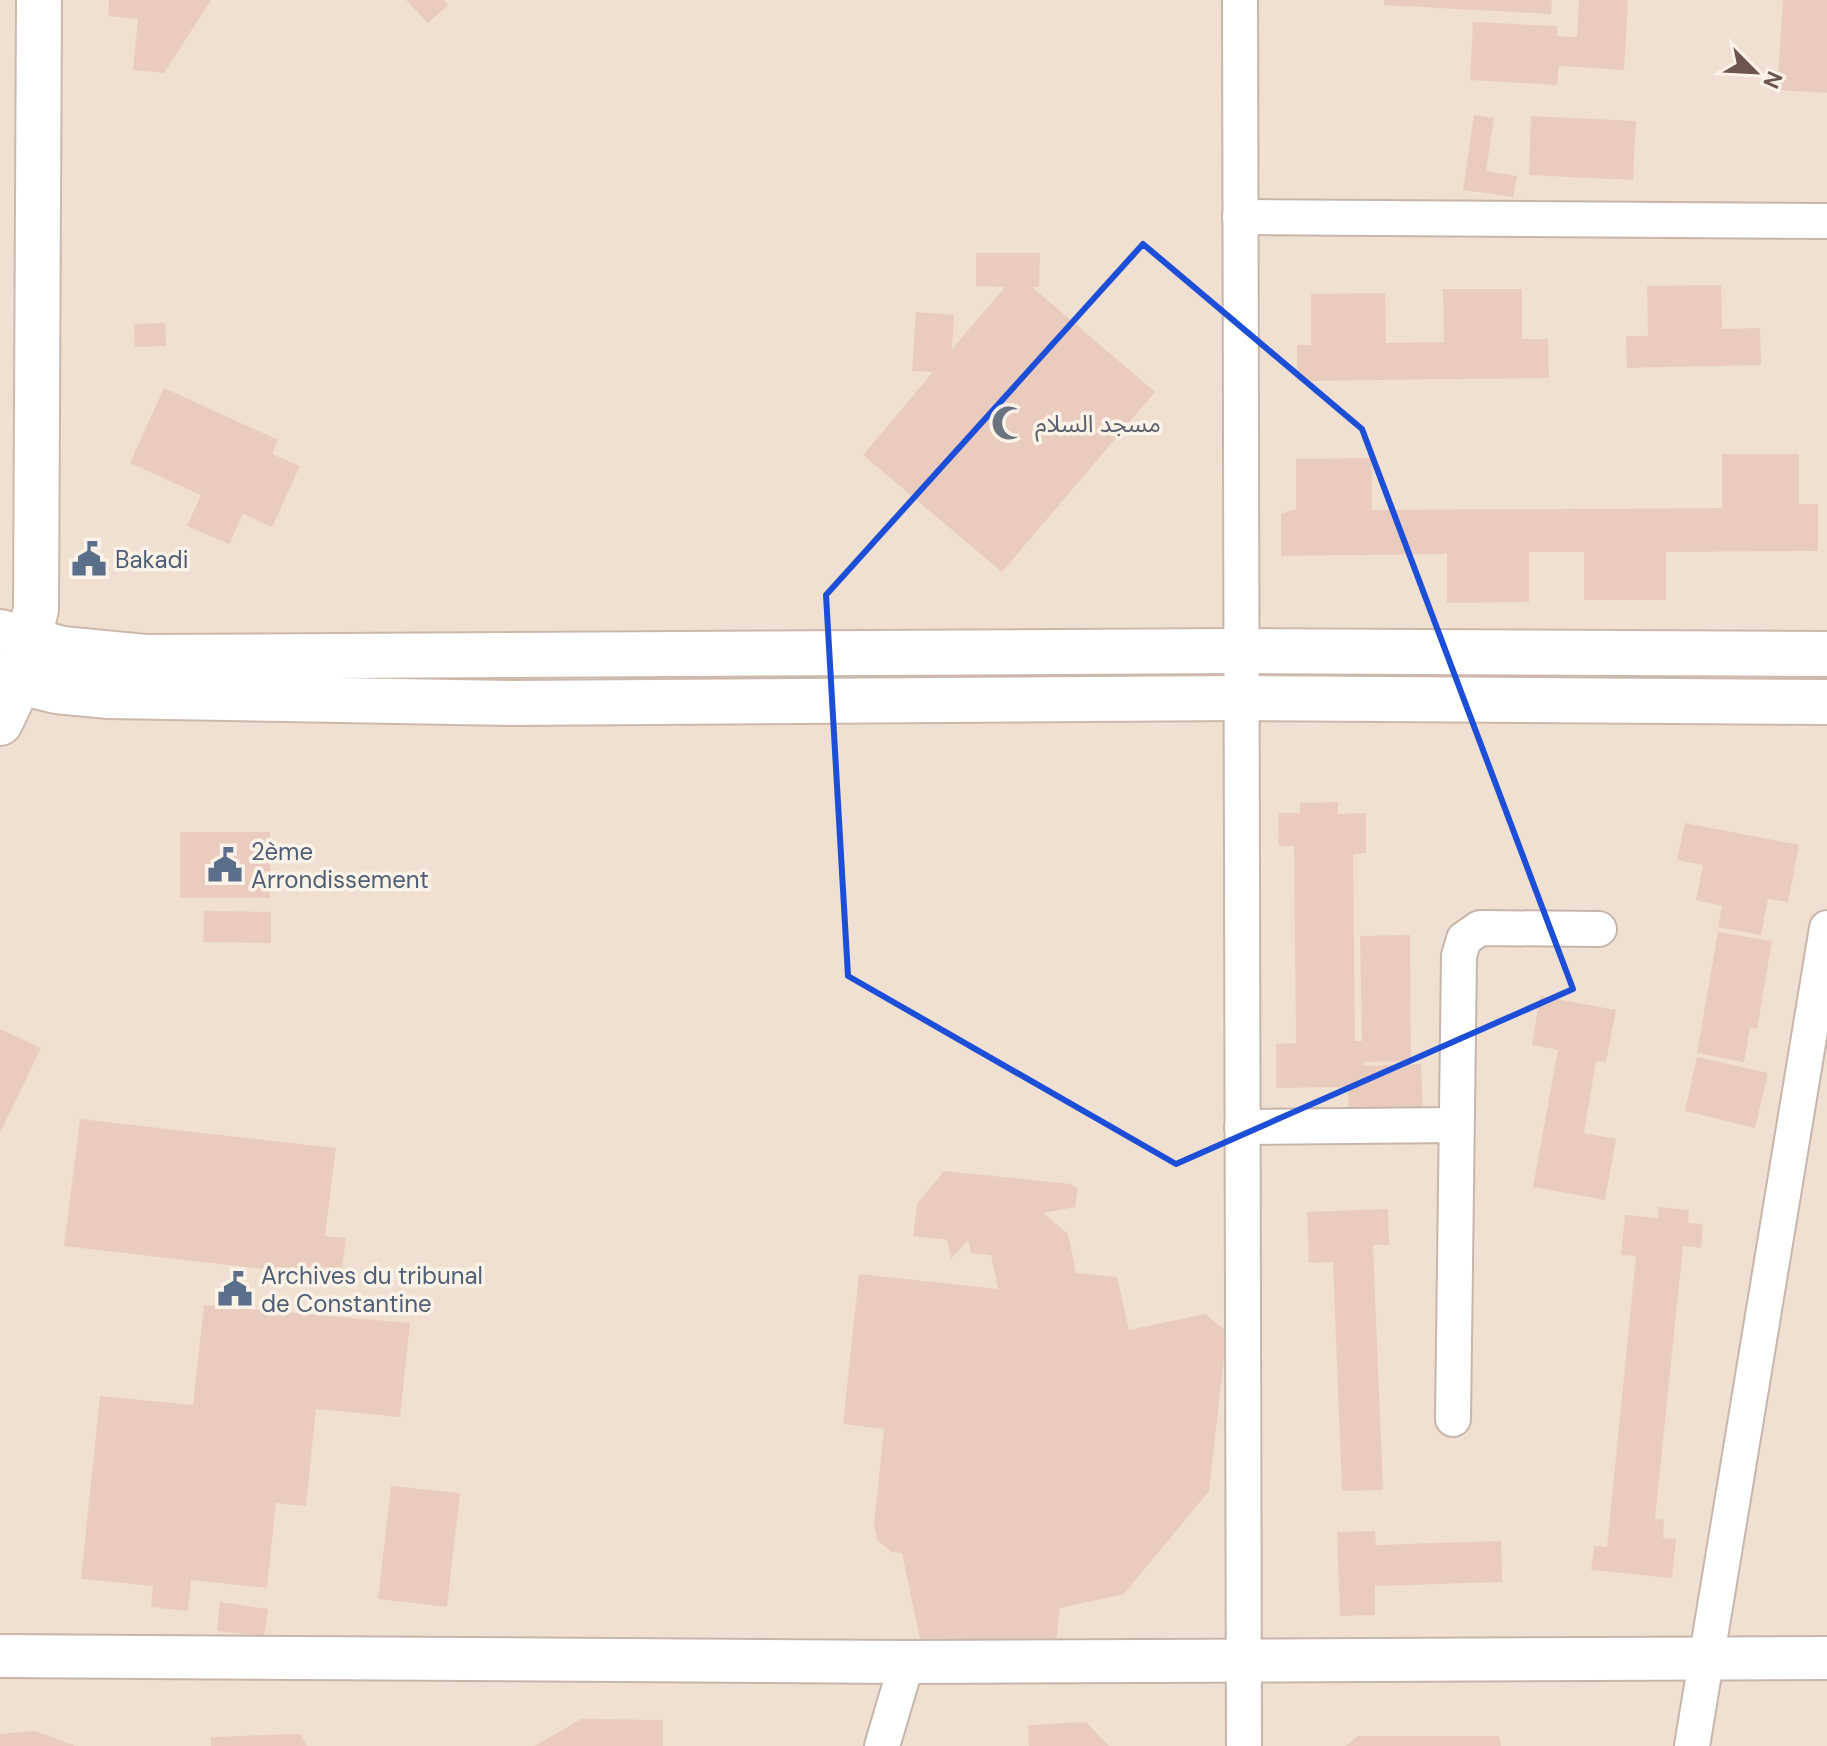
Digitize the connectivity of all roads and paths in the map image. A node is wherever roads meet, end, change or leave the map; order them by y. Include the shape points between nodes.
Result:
1 (39, 0) edge
2 (1240, 0) edge
3 (1240, 217) junction
4 (1827, 221) edge
5 (37, 591) junction
6 (16, 637) edge
7 (1240, 651) junction
8 (1827, 654) edge
9 (111, 676) junction
10 (10, 680) edge
11 (1239, 698) junction
12 (1827, 702) edge
13 (0, 723) edge
14 (0, 739) edge
15 (1827, 928) edge
16 (1599, 929) dead end
17 (1816, 1062) edge
18 (1456, 1125) junction
19 (1242, 1127) junction
20 (1453, 1419) dead end
21 (0, 1656) edge
22 (1704, 1657) junction
23 (1827, 1658) edge
24 (1245, 1660) junction
25 (907, 1662) junction
26 (882, 1746) edge
27 (1244, 1746) edge
28 (1692, 1746) edge

1 - 5 main road
2 - 3 street
3 - 4 street
3 - 7 street
5 - 6 main road
5 - 9 main road via 60,625
6 - 9 main road
6 - 10 main road
7 - 8 main road
7 - 9 main road
7 - 11 street
9 - 10 main road via 56,691
9 - 11 main road via 511,703
9 - 14 main road
10 - 13 main road
11 - 12 main road
11 - 19 street
15 - 17 street
16 - 18 street via 1480,928 1464,939 1459,956
17 - 22 street
18 - 19 street
18 - 20 street
19 - 24 street
21 - 25 street
22 - 23 street
22 - 24 street
22 - 28 street
24 - 25 street
24 - 27 street
25 - 26 street

